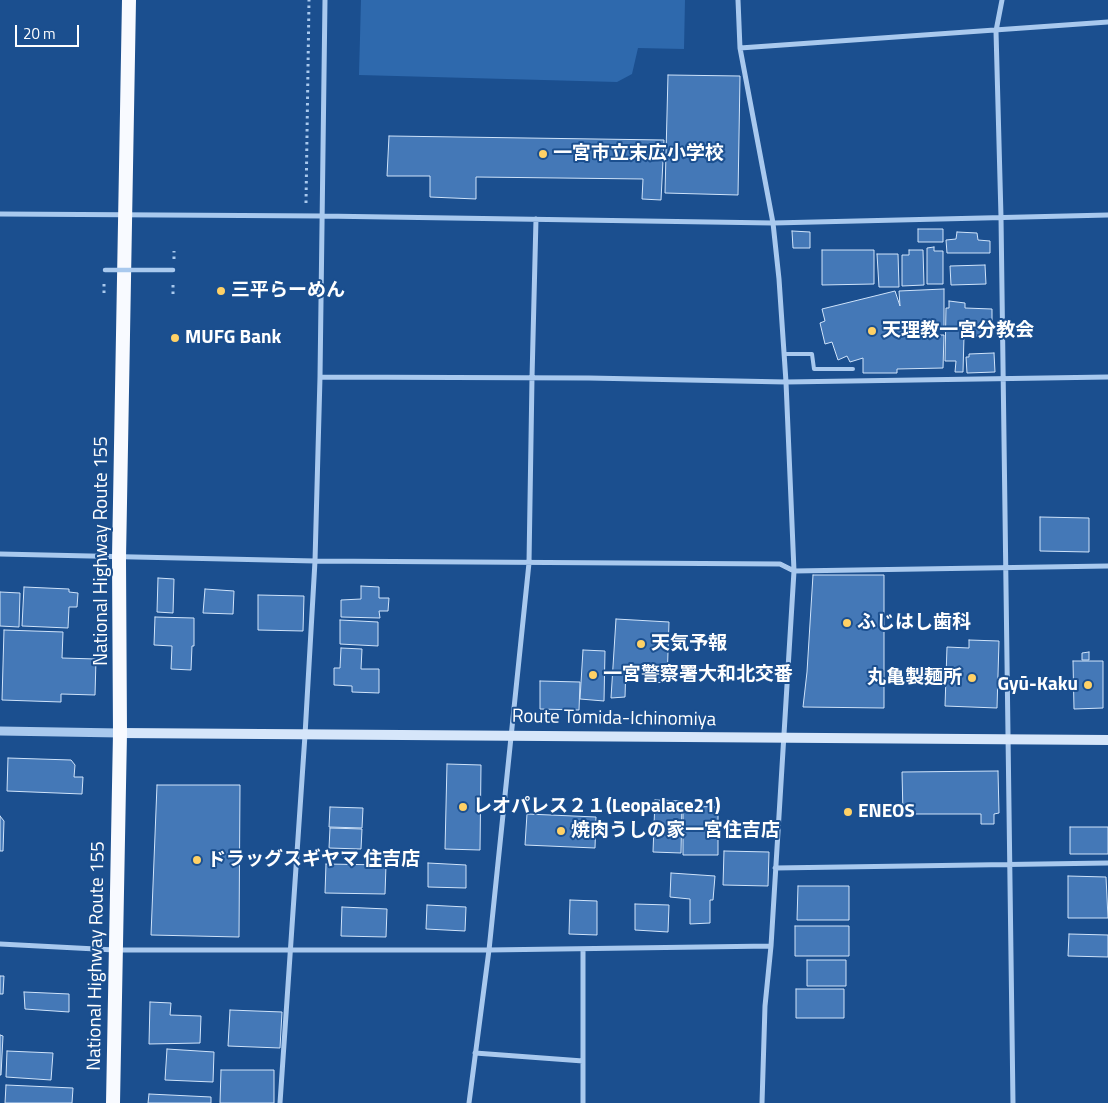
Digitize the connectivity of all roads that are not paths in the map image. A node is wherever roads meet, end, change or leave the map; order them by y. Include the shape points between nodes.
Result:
1 (129, 0) edge
2 (325, 0) edge
3 (738, 0) edge
4 (1002, 0) edge
5 (1108, 22) edge
6 (996, 31) junction
7 (740, 48) junction
8 (0, 214) edge
9 (125, 215) junction
10 (1108, 215) edge
11 (322, 216) junction
12 (1001, 217) junction
13 (536, 219) junction
14 (772, 223) junction
15 (105, 270) dead end
16 (173, 270) dead end
17 (784, 354) junction
18 (853, 369) dead end
19 (320, 377) junction
20 (1108, 377) edge
21 (532, 378) junction
22 (1003, 379) junction
23 (786, 382) junction
24 (0, 554) edge
25 (119, 558) junction
26 (314, 561) junction
27 (530, 563) junction
28 (1108, 566) edge
29 (1006, 568) junction
30 (794, 571) junction
31 (0, 731) edge
32 (120, 733) junction
33 (305, 735) junction
34 (511, 735) junction
35 (784, 739) junction
36 (1009, 740) junction
37 (1108, 740) edge
38 (1108, 863) edge
39 (1011, 865) junction
40 (775, 868) junction
41 (0, 944) edge
42 (771, 946) junction
43 (583, 949) junction
44 (116, 950) junction
45 (291, 950) junction
46 (489, 950) junction
47 (475, 1053) junction
48 (583, 1061) junction
49 (113, 1103) edge
50 (280, 1103) edge
51 (469, 1103) edge
52 (583, 1103) edge
53 (762, 1103) edge
54 (1013, 1103) edge

1 - 9 highway, National Highway Route 155
2 - 11 street
3 - 7 street
4 - 6 street
5 - 6 street
6 - 7 street
6 - 12 street
7 - 14 street
8 - 9 street
9 - 11 street
9 - 25 highway, National Highway Route 155
10 - 12 street
11 - 13 street
11 - 19 street
12 - 14 street
12 - 22 street
13 - 14 street
13 - 21 street
14 - 17 street
15 - 16 street, bridge
17 - 18 lane via 812,354 814,370
17 - 23 street
19 - 21 street
19 - 26 street
20 - 22 street
21 - 23 street
21 - 27 street
22 - 23 street
22 - 29 street
23 - 30 street
24 - 25 street
25 - 26 street
25 - 32 highway, National Highway Route 155
26 - 27 street
26 - 33 street
27 - 30 street via 780,564
27 - 34 street
28 - 29 street
29 - 30 street
29 - 36 street
30 - 35 street
31 - 32 street
32 - 33 main road, Route Tomida-Ichinomiya
32 - 44 highway, National Highway Route 155
33 - 34 main road, Route Tomida-Ichinomiya
33 - 45 street
34 - 35 main road, Route Tomida-Ichinomiya
34 - 46 street
35 - 36 main road, Route Tomida-Ichinomiya
35 - 40 street
36 - 37 main road, Route Tomida-Ichinomiya
36 - 39 street
38 - 39 street
39 - 40 street
39 - 54 street
40 - 42 street
41 - 44 street
42 - 43 street
42 - 53 street via 765,1006
43 - 46 street
43 - 48 street
44 - 45 street
44 - 49 highway, National Highway Route 155
45 - 46 street
45 - 50 street
46 - 47 street
47 - 48 street
47 - 51 street
48 - 52 street

